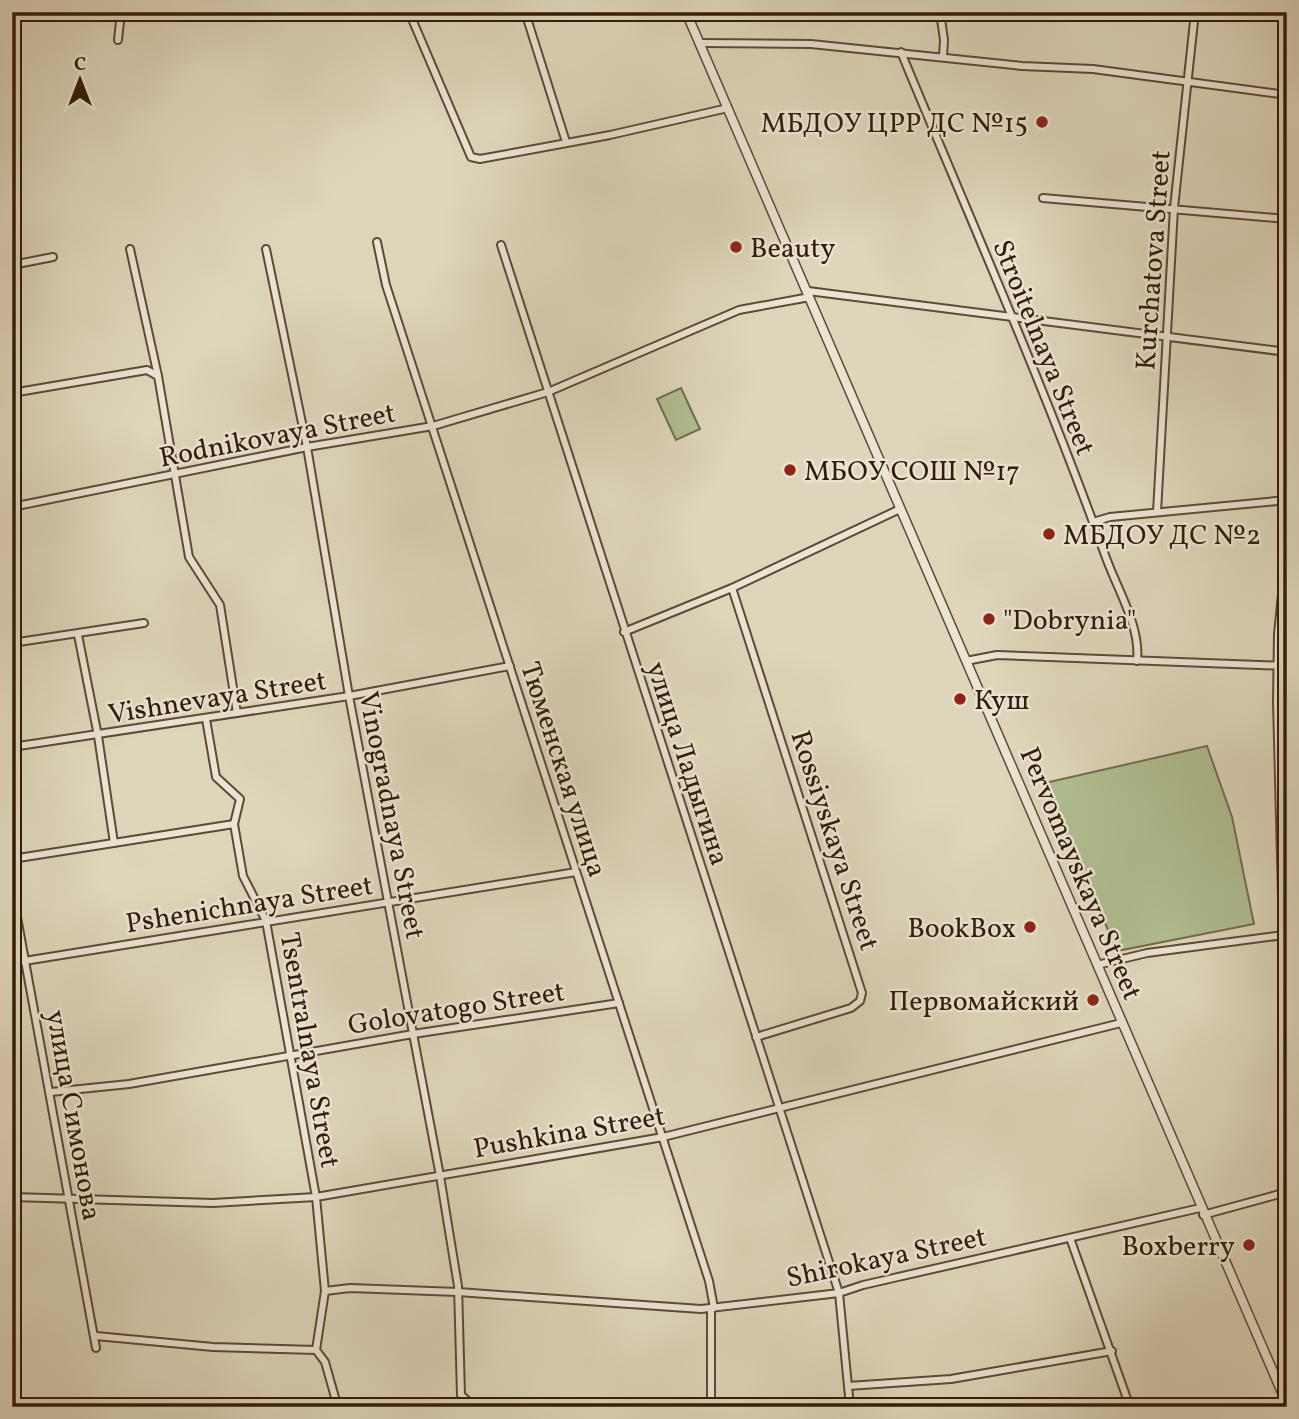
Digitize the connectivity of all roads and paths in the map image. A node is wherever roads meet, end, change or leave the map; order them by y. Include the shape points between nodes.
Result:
1 (121, 12) edge
2 (525, 12) edge
3 (686, 12) edge
4 (940, 12) edge
5 (1195, 12) edge
6 (412, 13) edge
7 (118, 40) dead end
8 (699, 43) junction
9 (901, 52) junction
10 (943, 56) junction
11 (1187, 82) junction
12 (1287, 95) edge
13 (728, 108) junction
14 (566, 142) junction
15 (1044, 198) dead end
16 (1174, 208) junction
17 (1287, 219) edge
18 (377, 242) dead end
19 (501, 245) dead end
20 (130, 249) dead end
21 (266, 249) dead end
22 (53, 257) dead end
23 (12, 265) edge
24 (809, 294) junction
25 (1010, 315) junction
26 (1166, 335) junction
27 (1287, 352) edge
28 (158, 376) junction
29 (548, 392) junction
30 (12, 393) edge
31 (433, 426) junction
32 (307, 447) junction
33 (175, 475) junction
34 (1287, 500) edge
35 (12, 507) edge
36 (901, 509) junction
37 (1157, 512) junction
38 (1093, 522) junction
39 (1287, 544) edge
40 (732, 588) junction
41 (144, 623) dead end
42 (624, 632) junction
43 (78, 635) junction
44 (12, 643) edge
45 (966, 661) junction
46 (1137, 661) junction
47 (510, 666) junction
48 (1278, 666) junction
49 (1287, 666) edge
50 (349, 696) junction
51 (237, 713) junction
52 (206, 719) junction
53 (98, 736) junction
54 (12, 747) edge
55 (234, 824) junction
56 (114, 843) junction
57 (12, 859) edge
58 (576, 872) junction
59 (12, 890) edge
60 (389, 902) junction
61 (266, 921) junction
62 (1285, 935) edge
63 (26, 961) junction
64 (12, 963) edge
65 (1097, 965) junction
66 (619, 1003) junction
67 (1121, 1023) junction
68 (413, 1034) junction
69 (756, 1037) junction
70 (289, 1056) junction
71 (51, 1093) junction
72 (780, 1108) junction
73 (663, 1137) junction
74 (440, 1176) junction
75 (1287, 1192) edge
76 (12, 1197) edge
77 (70, 1197) junction
78 (316, 1197) junction
79 (1201, 1212) junction
80 (1070, 1238) junction
81 (325, 1291) junction
82 (458, 1292) junction
83 (839, 1293) junction
84 (713, 1308) junction
85 (96, 1336) junction
86 (96, 1348) dead end
87 (316, 1350) junction
88 (1112, 1352) junction
89 (848, 1386) junction
90 (336, 1402) dead end
91 (711, 1404) edge
92 (1287, 1404) edge
93 (560, 1407) edge
94 (850, 1407) edge
95 (1130, 1407) edge

1 - 7 street
2 - 14 street
3 - 8 street, Pervomayskaya Street
4 - 10 street
5 - 11 street, Kurchatova Street
6 - 14 street via 471,157
8 - 9 street via 811,44
8 - 13 street, Pervomayskaya Street
9 - 10 street
9 - 25 street, Stroitelnaya Street
10 - 11 street
11 - 12 street
11 - 16 street, Kurchatova Street
13 - 14 street
13 - 24 street, Pervomayskaya Street
15 - 16 street
16 - 17 street
16 - 26 street, Kurchatova Street
18 - 31 street, Тюменская улица via 386,285
19 - 29 street, улица Ладыгина
20 - 28 street
21 - 32 street, Vinogradnaya Street
22 - 23 street
24 - 25 street, Rodnikovaya Street
24 - 29 street, Rodnikovaya Street via 740,310
24 - 36 street, Pervomayskaya Street
25 - 26 street, Rodnikovaya Street
25 - 38 street, Stroitelnaya Street
26 - 27 street, Rodnikovaya Street
26 - 37 street, Kurchatova Street
28 - 30 street via 147,370
28 - 33 street
29 - 31 street, Rodnikovaya Street
29 - 42 street, улица Ладыгина
31 - 32 street, Rodnikovaya Street
31 - 47 street, Тюменская улица
32 - 33 street, Rodnikovaya Street
32 - 50 street, Vinogradnaya Street
33 - 35 street, Rodnikovaya Street
33 - 51 street via 189,557 220,605
34 - 37 street
36 - 40 street
36 - 45 street, Pervomayskaya Street
37 - 38 street
38 - 46 street, Stroitelnaya Street via 1133,628
39 - 48 street
40 - 42 street
40 - 69 street, Rossiyskaya Street via 862,993 851,1009
41 - 43 street
42 - 69 street, улица Ладыгина
43 - 44 street
43 - 53 street
45 - 46 street via 997,655
45 - 65 street, Pervomayskaya Street
46 - 48 street
47 - 50 street, Vishnevaya Street
47 - 58 street, Тюменская улица
48 - 49 street
48 - 62 street
50 - 51 street, Vishnevaya Street
50 - 60 street, Vinogradnaya Street
51 - 52 street, Vishnevaya Street
52 - 53 street, Vishnevaya Street
52 - 55 street, Tsentralnaya Street via 216,777 240,799
53 - 54 street, Vishnevaya Street
53 - 56 street
55 - 56 street
55 - 61 street, Tsentralnaya Street via 243,876
56 - 57 street
58 - 60 street, Pshenichnaya Street
58 - 66 street, Тюменская улица
59 - 63 street, улица Симонова
60 - 61 street, Pshenichnaya Street
60 - 68 street, Vinogradnaya Street
61 - 63 street, Pshenichnaya Street
61 - 70 street, Tsentralnaya Street
62 - 65 street via 1147,953
63 - 64 street, Pshenichnaya Street
63 - 71 street, улица Симонова
65 - 67 street, Pervomayskaya Street
66 - 68 street, Golovatogo Street
66 - 73 street, Тюменская улица
67 - 72 street, Pushkina Street
67 - 79 street, Pervomayskaya Street
68 - 70 street, Golovatogo Street
68 - 74 street, Vinogradnaya Street
69 - 72 street, улица Ладыгина
70 - 71 street, Golovatogo Street
70 - 78 street, Tsentralnaya Street
71 - 77 street, улица Симонова
72 - 73 street, Pushkina Street
72 - 83 street, улица Ладыгина
73 - 74 street, Pushkina Street
73 - 84 street, Тюменская улица via 709,1281
74 - 78 street, Pushkina Street
74 - 82 street, Vinogradnaya Street
75 - 79 street, Shirokaya Street
76 - 77 street, Pushkina Street
77 - 78 street, Pushkina Street via 213,1203
77 - 85 street, улица Симонова
78 - 81 street, Tsentralnaya Street
79 - 80 street, Shirokaya Street
79 - 92 street, Pervomayskaya Street
80 - 83 street, Shirokaya Street
80 - 88 street
81 - 82 street, Shirokaya Street
81 - 87 street, Tsentralnaya Street
82 - 84 street, Shirokaya Street
82 - 93 street, Vinogradnaya Street via 460,1391 464,1399 471,1404
83 - 84 street, Shirokaya Street
83 - 89 street, улица Ладыгина
84 - 91 street, Тюменская улица
85 - 86 street, улица Симонова
85 - 87 street via 213,1347
87 - 90 street via 325,1362
88 - 89 street via 951,1379
88 - 95 street
89 - 94 street, улица Ладыгина

